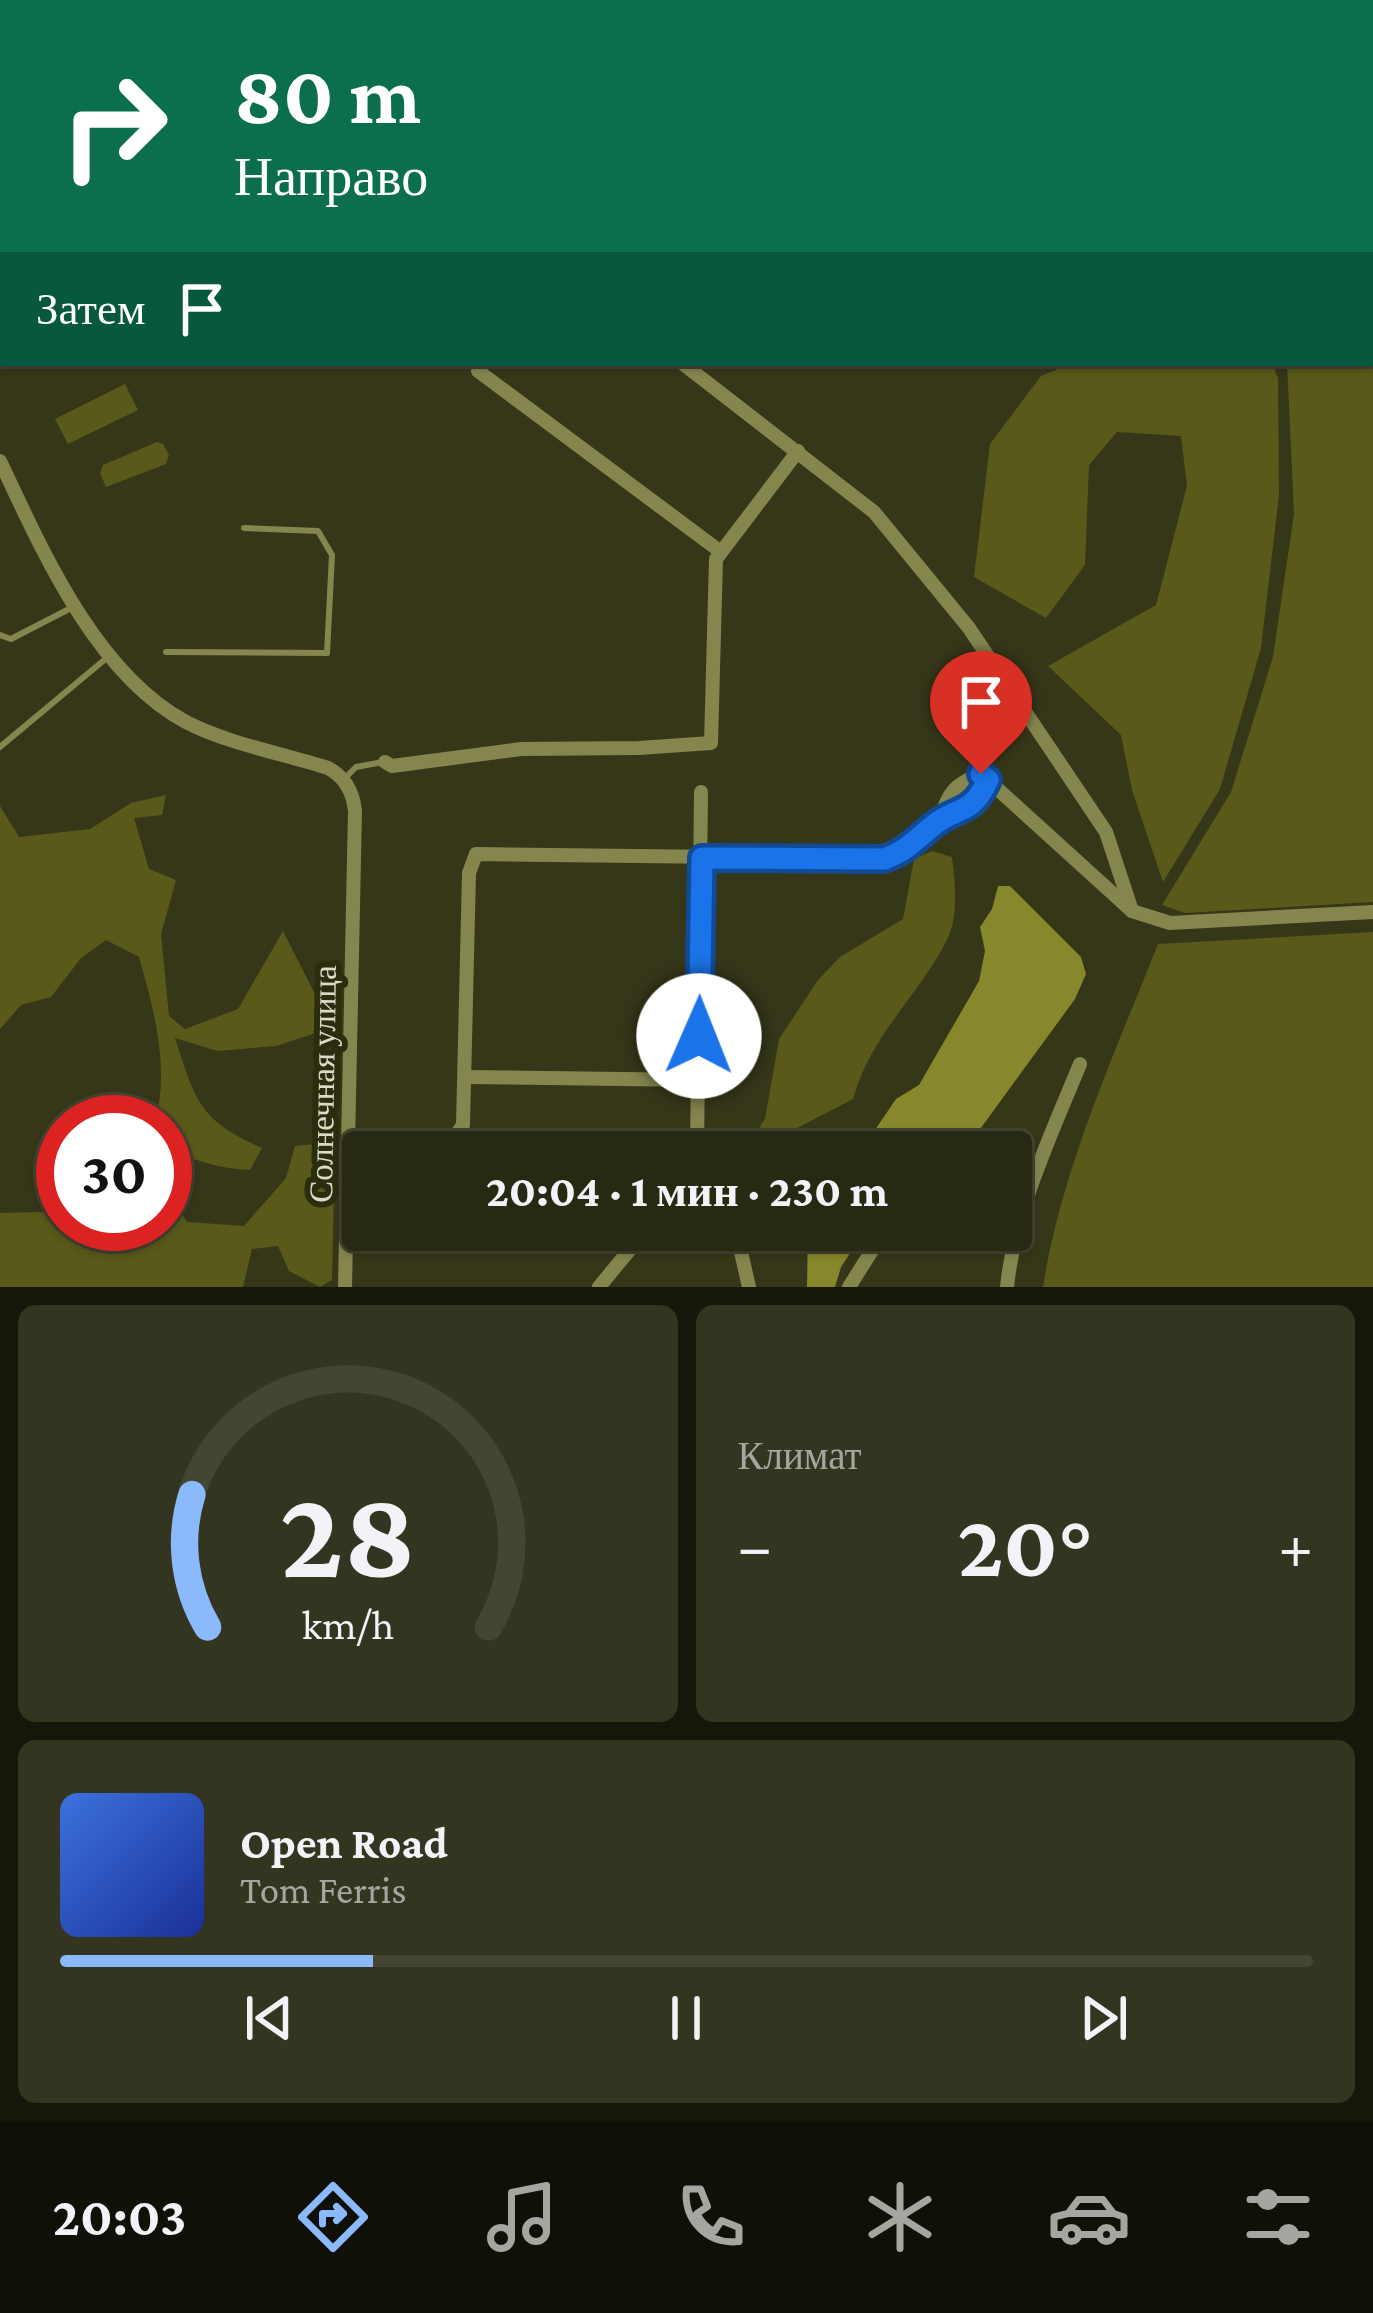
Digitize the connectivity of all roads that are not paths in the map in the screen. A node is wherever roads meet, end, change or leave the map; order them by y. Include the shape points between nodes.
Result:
1 (686, 366) edge
2 (478, 370) dead end
3 (798, 451) junction
4 (0, 460) edge
5 (244, 528) dead end
6 (721, 552) junction
7 (76, 605) junction
8 (0, 635) edge
9 (166, 652) dead end
10 (110, 656) junction
11 (0, 747) edge
12 (385, 761) joint
13 (984, 777) junction
14 (344, 779) junction
15 (701, 792) dead end
16 (940, 819) junction
17 (702, 858) junction
18 (1132, 911) junction
19 (1373, 912) edge
20 (1080, 1064) dead end
21 (465, 1077) junction
22 (698, 1080) junction
23 (458, 1131) edge
24 (697, 1131) edge
25 (629, 1251) edge
26 (741, 1251) edge
27 (872, 1251) edge
28 (345, 1287) edge
29 (599, 1287) edge
30 (749, 1287) edge
31 (849, 1287) edge
32 (1007, 1287) edge

1 - 3 street
2 - 6 street
3 - 6 street
3 - 18 street via 874,512 969,628 1106,832
4 - 7 street
5 - 9 lane via 318,531 332,555 327,653
6 - 12 street via 711,743
7 - 8 lane via 11,639
7 - 10 street
10 - 11 lane
10 - 14 street via 189,724
12 - 14 lane via 356,767
13 - 16 street via 971,806
13 - 16 street via 956,785
13 - 18 street
14 - 28 street, Солнечная улица via 355,811
15 - 17 street
16 - 17 street via 884,859
17 - 21 street via 476,854 469,873
17 - 22 street
18 - 19 street via 1170,923
20 - 32 street via 1029,1193
21 - 22 street
21 - 23 street
22 - 24 street
25 - 29 street
26 - 30 street
27 - 31 street

